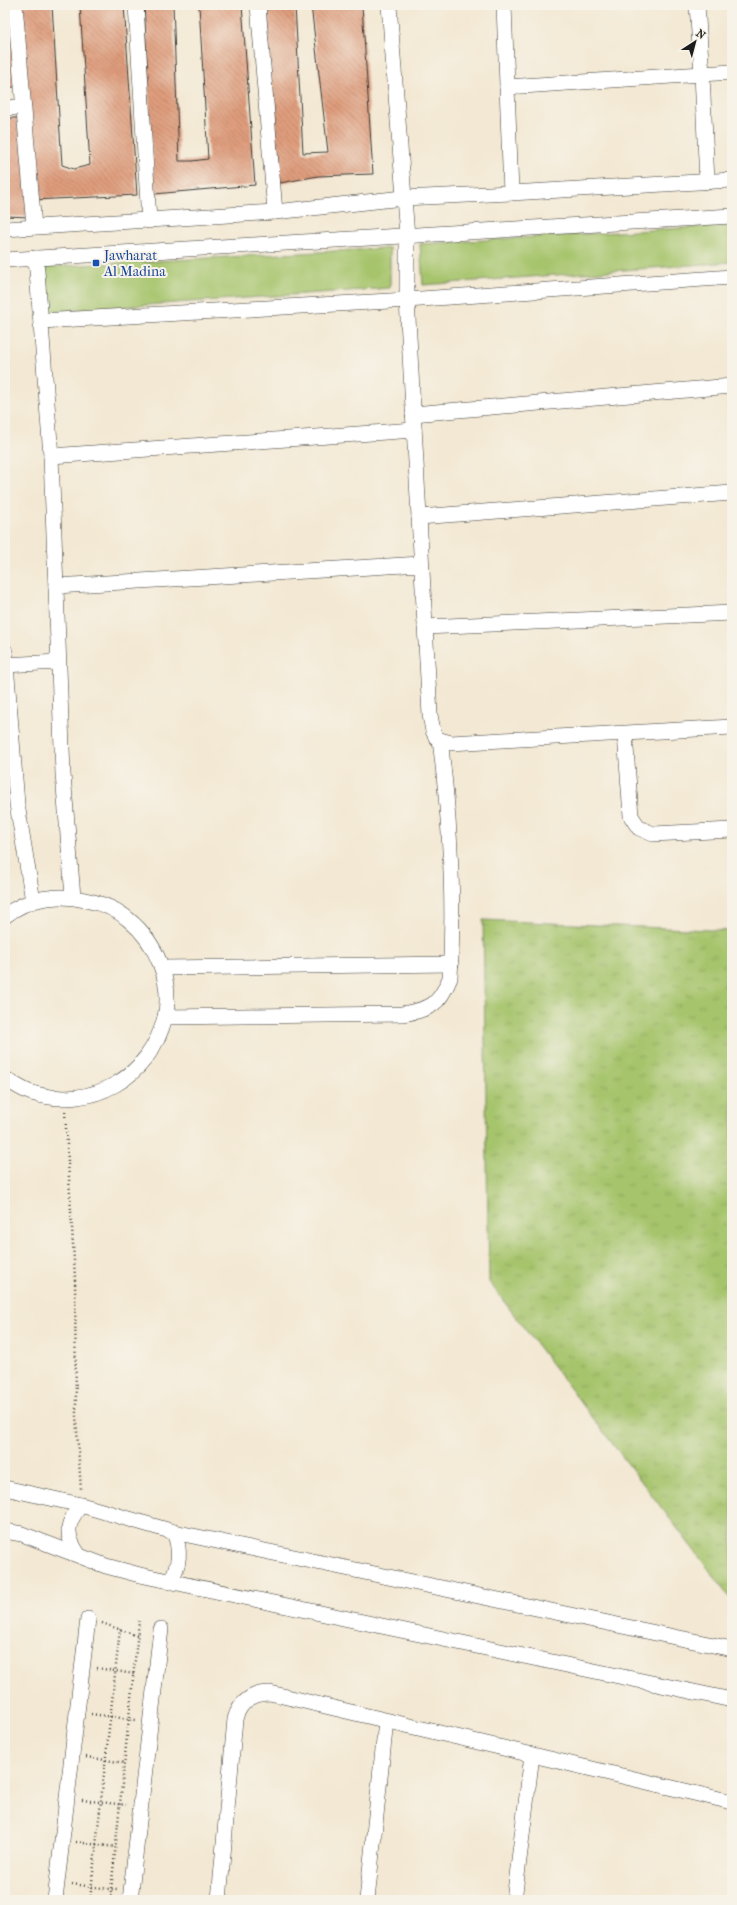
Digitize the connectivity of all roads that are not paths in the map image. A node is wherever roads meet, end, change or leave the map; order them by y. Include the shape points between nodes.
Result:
1 (15, 5) edge
2 (136, 5) edge
3 (258, 5) edge
4 (389, 5) edge
5 (504, 5) edge
6 (697, 5) edge
7 (732, 72) edge
8 (702, 74) junction
9 (507, 87) junction
10 (22, 107) junction
11 (5, 108) edge
12 (732, 180) edge
13 (707, 182) junction
14 (511, 194) junction
15 (404, 198) junction
16 (275, 212) junction
17 (732, 216) edge
18 (149, 221) junction
19 (34, 227) junction
20 (5, 229) edge
21 (407, 236) junction
22 (36, 258) junction
23 (5, 260) edge
24 (732, 277) edge
25 (407, 300) junction
26 (41, 321) junction
27 (732, 386) edge
28 (414, 414) junction
29 (414, 430) junction
30 (51, 456) junction
31 (732, 494) edge
32 (419, 517) junction
33 (421, 564) junction
34 (56, 586) junction
35 (732, 613) edge
36 (424, 627) junction
37 (5, 660) edge
38 (58, 662) junction
39 (732, 727) edge
40 (625, 734) junction
41 (440, 740) junction
42 (732, 830) edge
43 (73, 897) junction
44 (33, 901) junction
45 (5, 916) edge
46 (451, 964) junction
47 (162, 968) junction
48 (165, 1017) junction
49 (5, 1078) edge
50 (5, 1488) edge
51 (81, 1505) junction
52 (5, 1531) edge
53 (174, 1532) junction
54 (78, 1554) junction
55 (170, 1582) junction
56 (95, 1621) road end
57 (161, 1629) dead end
58 (732, 1649) edge
59 (732, 1700) edge
60 (386, 1721) junction
61 (532, 1755) junction
62 (732, 1802) edge
63 (131, 1896) edge
64 (55, 1900) edge
65 (219, 1900) edge
66 (367, 1900) edge
67 (514, 1900) edge

1 - 10 street
2 - 18 street
3 - 16 street
4 - 15 street
5 - 9 street
6 - 8 street
7 - 8 street
8 - 9 street
8 - 13 street
9 - 14 street
10 - 11 street
10 - 19 street
12 - 13 street
13 - 14 street
14 - 15 street
15 - 16 street
15 - 21 street
16 - 18 street
17 - 21 street
18 - 19 street
19 - 20 street
21 - 22 street
21 - 25 street
22 - 23 street
22 - 26 street
24 - 25 street
25 - 26 street
25 - 28 street
26 - 30 street
27 - 28 street
28 - 29 street
29 - 30 street
29 - 32 street
30 - 34 street
31 - 32 street
32 - 33 street
33 - 34 street
33 - 36 street
34 - 38 street
35 - 36 street
36 - 41 street via 430,715 433,731
37 - 38 street
37 - 44 street via 18,804
38 - 43 street via 63,774
39 - 40 street
40 - 41 street via 451,743
40 - 42 street via 631,816 639,828 653,834
41 - 46 street via 449,815 452,874
43 - 44 street
43 - 47 street via 103,904 128,919 149,941
44 - 45 street
46 - 47 street
46 - 48 street via 450,978 445,990 426,1010 402,1014
47 - 48 street via 166,992
48 - 49 street via 152,1050 129,1076 99,1093 64,1099 31,1093
50 - 51 street
51 - 53 street
51 - 54 street via 72,1515 68,1529 70,1543
52 - 54 street via 22,1534
53 - 55 street via 179,1544 180,1557
53 - 58 street
54 - 55 street via 106,1566
55 - 59 street
56 - 64 street via 77,1712
57 - 63 street
60 - 61 street
60 - 65 street via 270,1693 256,1694 244,1702 235,1719
60 - 66 street
61 - 62 street
61 - 67 street

